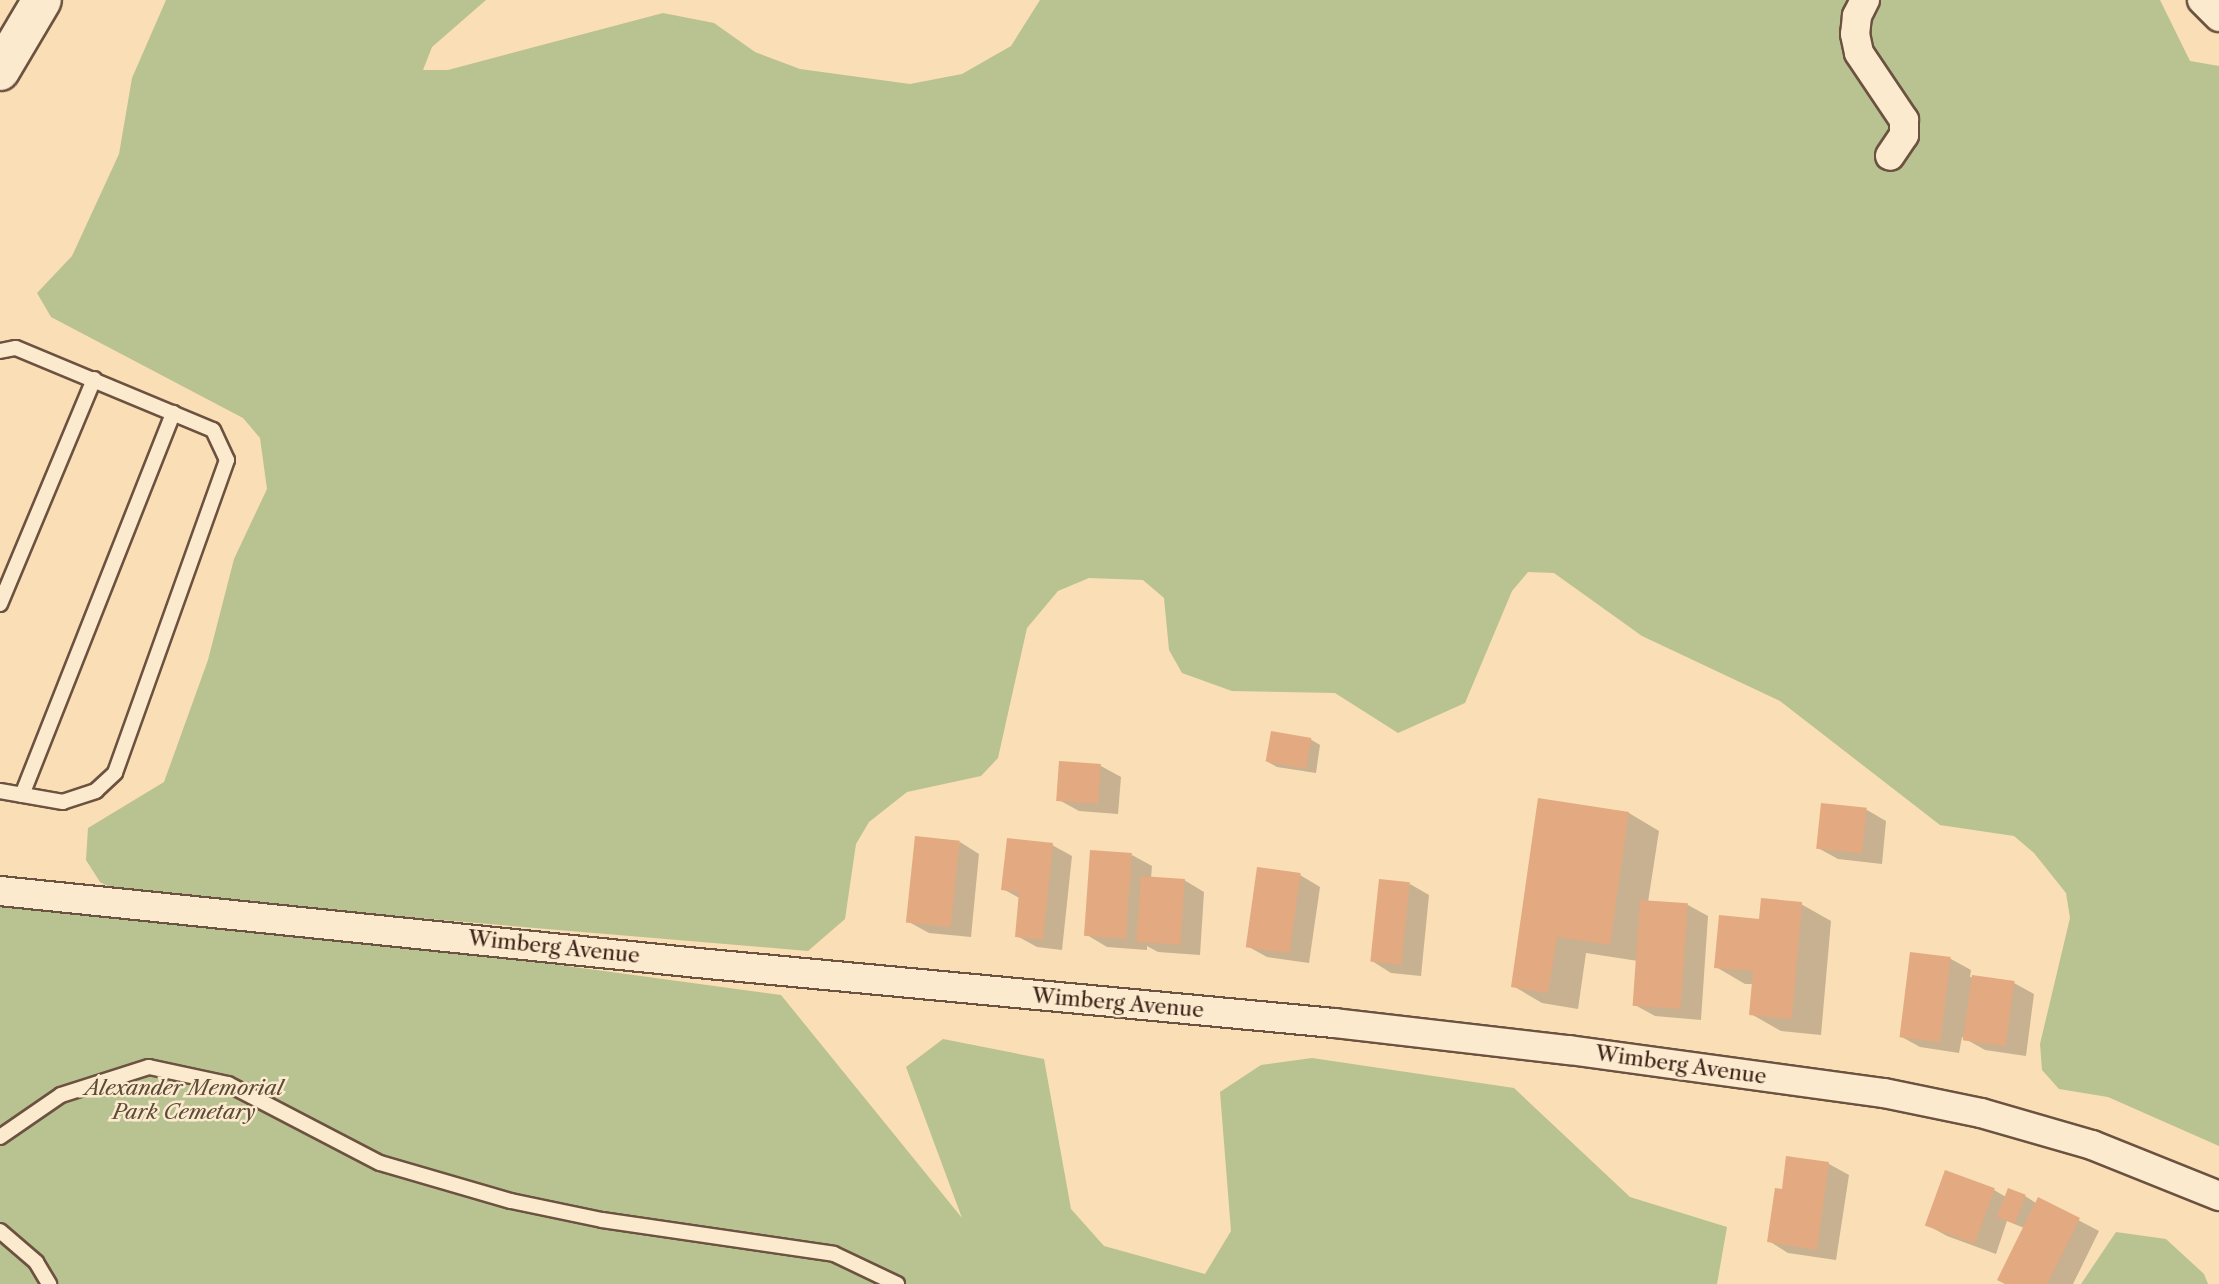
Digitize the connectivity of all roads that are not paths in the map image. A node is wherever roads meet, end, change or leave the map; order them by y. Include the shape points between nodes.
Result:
1 (42, 0) edge
2 (1865, 0) edge
3 (2202, 0) edge
4 (2219, 17) edge
5 (0, 71) edge
6 (1890, 156) dead end
7 (0, 351) edge
8 (94, 379) junction
9 (173, 412) junction
10 (0, 604) edge
11 (0, 791) edge
12 (22, 795) junction
13 (0, 891) edge
14 (0, 1137) edge
15 (2219, 1196) edge
16 (0, 1231) edge
17 (49, 1284) edge
18 (897, 1284) edge

1 - 5 street
2 - 6 street via 1857,16 1859,53 1904,120 1904,135
3 - 4 street
7 - 8 lane via 16,348
8 - 9 lane
8 - 10 lane
9 - 12 lane
9 - 12 lane via 213,430 227,460 115,773 96,791 64,802
11 - 12 lane
13 - 15 street, Wimberg Avenue via 1334,1023 1863,1090 1981,1113 2092,1145
14 - 18 lane via 61,1095 149,1067 228,1084 380,1163 511,1201 602,1220 834,1254
16 - 17 lane via 36,1262

